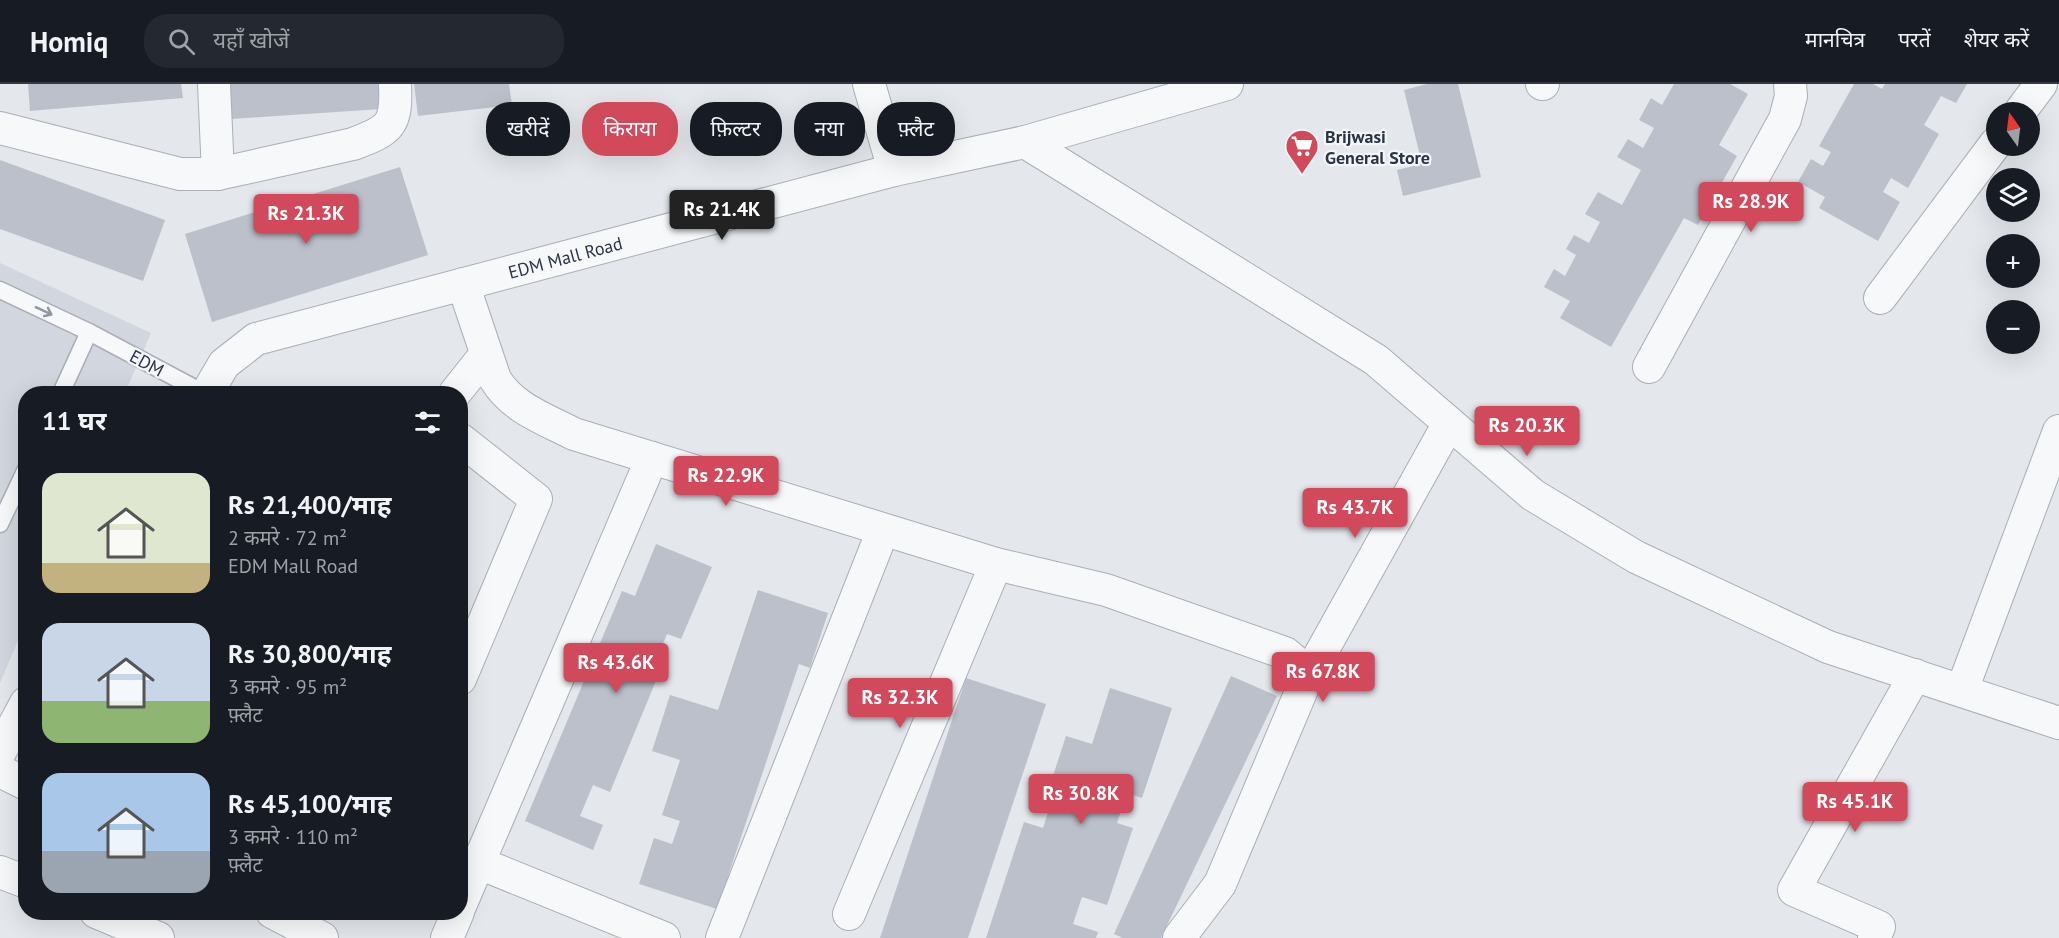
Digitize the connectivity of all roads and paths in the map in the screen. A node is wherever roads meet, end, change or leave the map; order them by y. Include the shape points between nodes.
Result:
1 (214, 84) edge
2 (395, 84) edge
3 (869, 84) edge
4 (1227, 84) edge
5 (1790, 84) edge
6 (2041, 84) edge
7 (2028, 102) edge
8 (0, 105) edge
9 (0, 128) edge
10 (1025, 142) junction
11 (1986, 156) edge
12 (894, 170) junction
13 (219, 174) junction
14 (463, 284) junction
15 (0, 290) edge
16 (1880, 298) dead end
17 (89, 332) junction
18 (486, 354) junction
19 (1649, 367) dead end
20 (64, 386) edge
21 (193, 386) edge
22 (210, 386) edge
23 (461, 386) edge
24 (1449, 423) junction
25 (2059, 431) edge
26 (468, 445) edge
27 (652, 459) junction
28 (18, 486) edge
29 (0, 524) edge
30 (883, 530) junction
31 (996, 564) junction
32 (468, 660) edge
33 (1915, 675) junction
34 (1306, 680) junction
35 (1962, 690) junction
36 (18, 718) edge
37 (2059, 723) edge
38 (0, 752) edge
39 (0, 771) edge
40 (18, 780) edge
41 (479, 863) junction
42 (0, 872) edge
43 (18, 879) edge
44 (468, 888) edge
45 (849, 914) dead end
46 (115, 920) edge
47 (287, 920) edge
48 (455, 920) edge
49 (158, 938) edge
50 (322, 938) edge
51 (447, 938) edge
52 (664, 938) edge
53 (722, 938) edge
54 (1179, 938) edge
55 (1874, 938) edge

1 - 13 street
2 - 13 street via 396,111 387,127 370,138
3 - 12 street
4 - 10 street, EDM Mall Road
5 - 19 street via 1785,119
6 - 7 street
8 - 9 street
9 - 13 street via 180,174
10 - 12 street, EDM Mall Road
10 - 24 street via 1376,360
11 - 16 street
12 - 14 street, EDM Mall Road
14 - 18 street
14 - 22 street, EDM Mall Road via 256,339 224,364
15 -> 17 lane, EDM
17 - 20 lane
17 - 21 lane, EDM
18 - 23 street
18 - 27 street via 495,379 513,402 574,434
24 - 33 street via 1533,495 1636,557 1828,647
24 - 34 street
25 - 35 street
26 - 32 street via 536,500
27 - 30 street
27 - 41 street
28 - 29 lane
30 - 31 street
30 - 53 street
31 - 34 street via 1106,590 1285,653 1298,664
31 - 45 street
33 - 35 street
33 - 55 street via 1794,890 1879,927
34 - 54 street via 1220,884
35 - 37 street
36 - 38 street
39 - 40 street
41 - 44 street
41 - 52 street
42 - 43 street
46 - 49 street
47 - 50 street
48 - 51 street

